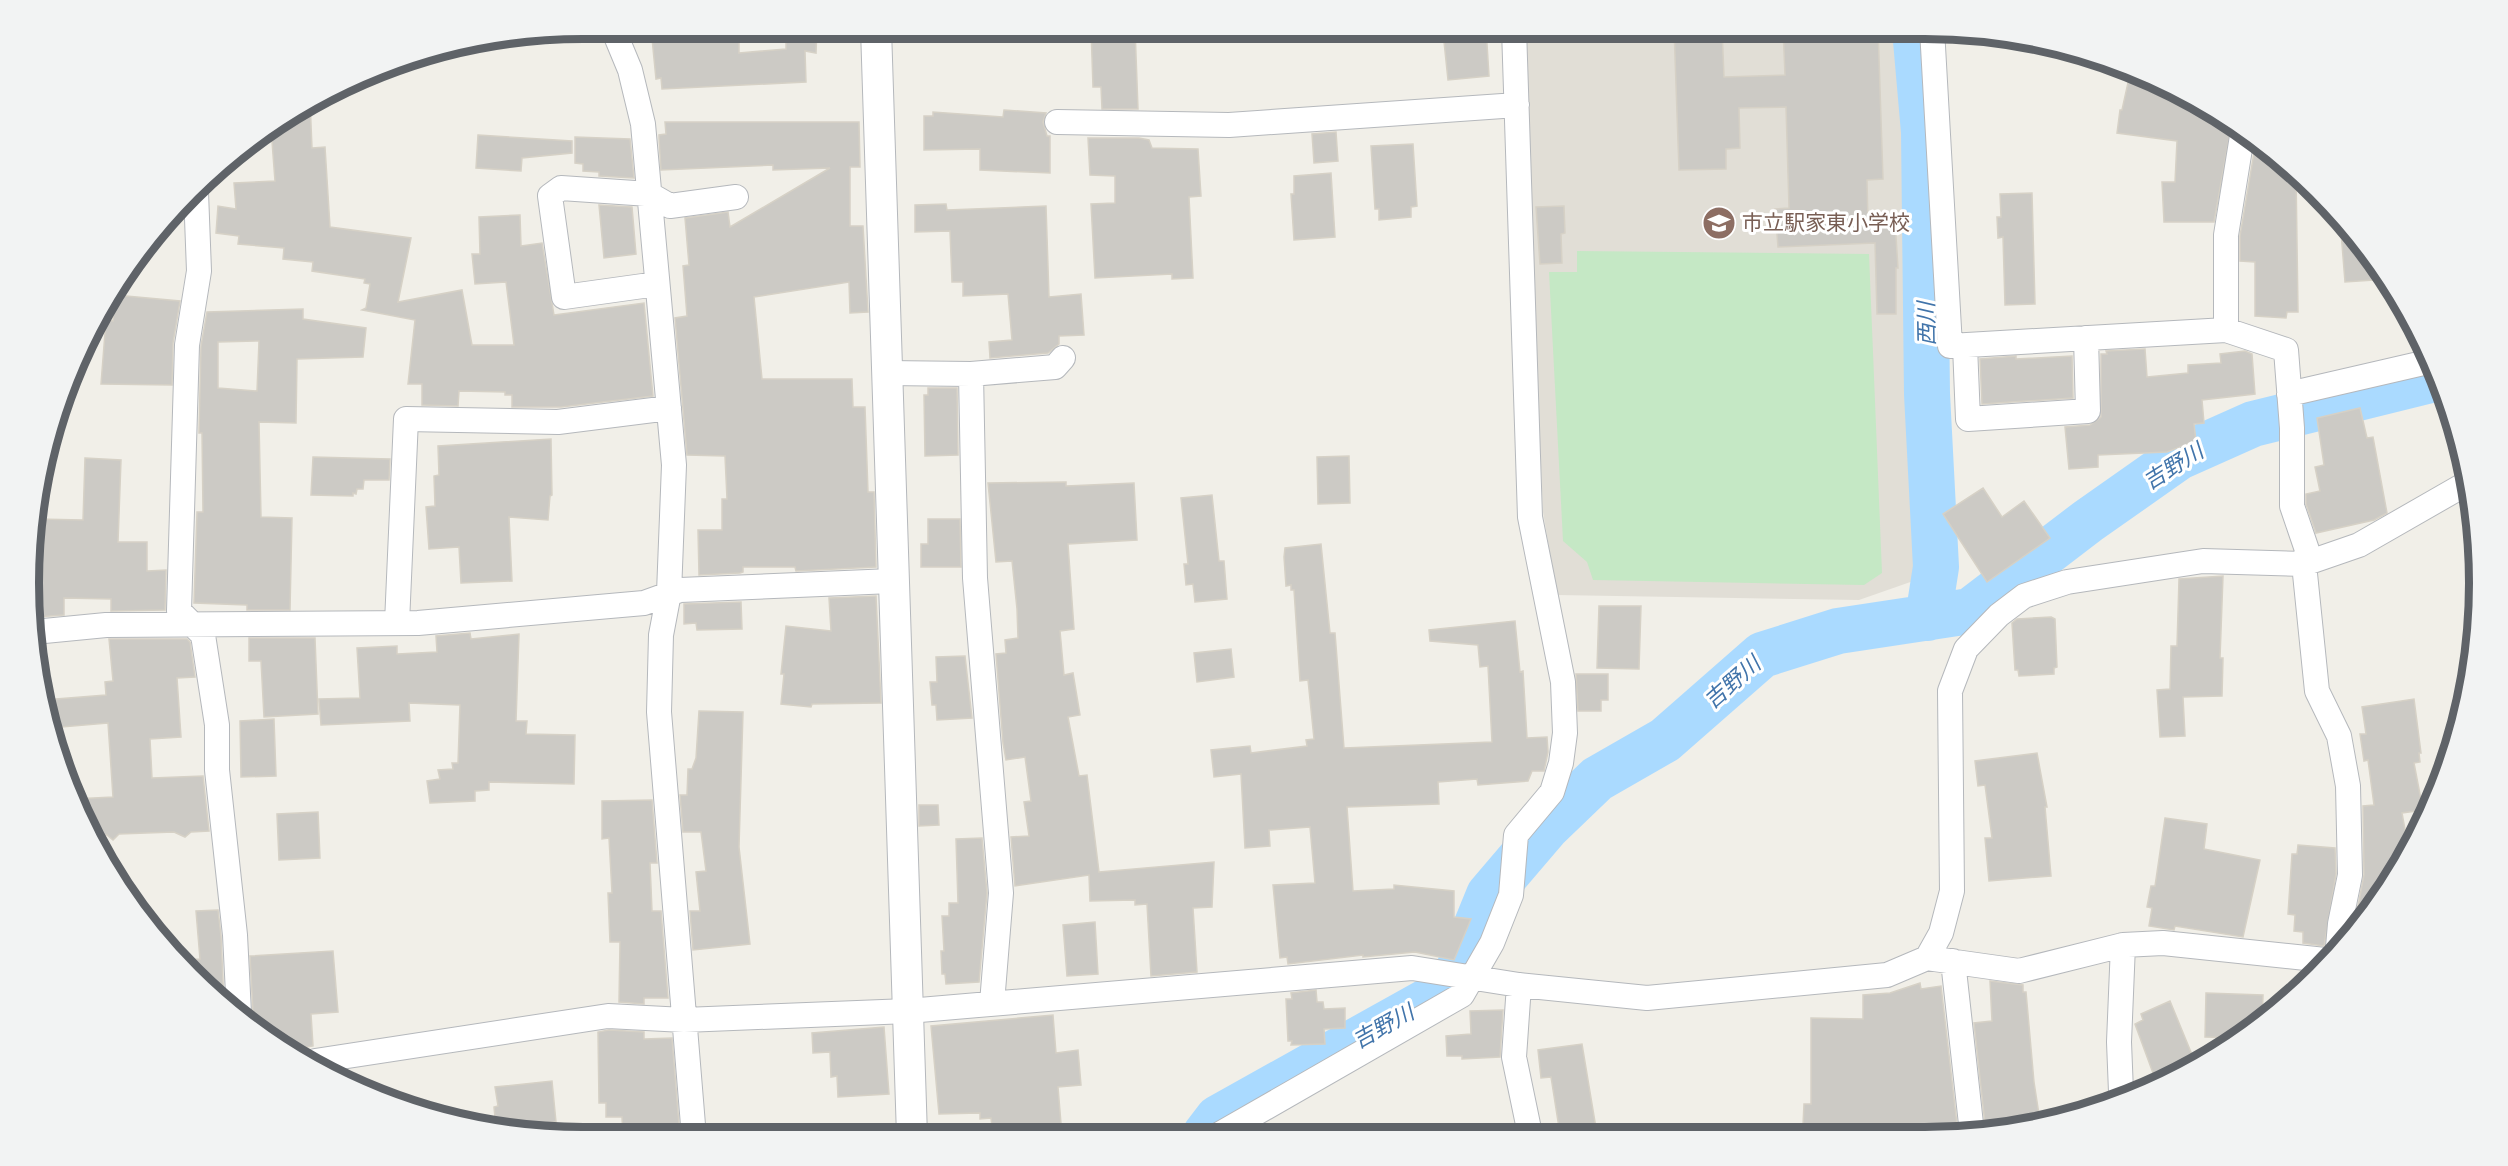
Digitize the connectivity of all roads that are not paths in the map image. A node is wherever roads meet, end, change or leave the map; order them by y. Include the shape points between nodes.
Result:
1 (617, 39) edge
2 (876, 39) edge
3 (1514, 39) edge
4 (1933, 39) edge
5 (1517, 105) junction
6 (1057, 122) dead end
7 (2241, 141) edge
8 (649, 194) junction
9 (736, 197) dead end
10 (196, 200) edge
11 (657, 284) junction
12 (2226, 330) junction
13 (2086, 338) junction
14 (1965, 346) junction
15 (1063, 357) dead end
16 (2423, 363) edge
17 (887, 373) junction
18 (971, 374) junction
19 (2289, 394) junction
20 (669, 408) junction
21 (2460, 487) edge
22 (2304, 564) junction
23 (892, 581) junction
24 (669, 593) junction
25 (397, 623) junction
26 (192, 624) junction
27 (41, 631) edge
28 (2339, 936) edge
29 (2123, 945) junction
30 (1927, 958) junction
31 (2318, 959) edge
32 (1953, 961) junction
33 (1473, 979) junction
34 (1519, 985) junction
35 (992, 1003) junction
36 (239, 1004) edge
37 (908, 1011) junction
38 (684, 1020) junction
39 (320, 1059) edge
40 (2121, 1090) edge
41 (1971, 1125) edge
42 (693, 1127) edge
43 (912, 1127) edge
44 (1232, 1127) edge
45 (1529, 1127) edge

1 - 8 street via 630,70 643,124
2 - 17 street
3 - 5 street
4 - 14 street via 1950,346
5 - 6 street via 1229,125
5 - 33 street via 1530,517 1563,682 1565,733 1562,763 1552,792 1516,835 1511,895
7 - 12 street via 2226,235
8 - 9 street via 670,206
8 - 11 street
8 - 11 street via 561,188 550,196 564,297
10 - 26 street via 199,270 187,345 179,611
11 - 20 street
12 - 13 street
12 - 19 street via 2286,350
13 - 14 street
13 - 14 street via 2088,411 1968,419
15 - 18 street via 1056,367
16 - 19 street
17 - 18 street
17 - 23 street
18 - 35 street via 975,578 1001,893
19 - 22 street via 2292,506 2307,550
20 - 24 street via 674,465
20 - 25 street via 558,422 406,419
21 - 22 street via 2359,544
22 - 28 street via 2317,691 2339,736 2348,786 2350,876
22 - 30 street via 2204,561 2067,582 2024,596 1966,649 1950,691 1952,891 1941,933
23 - 24 street
23 - 37 street
24 - 25 street via 644,603
24 - 38 street via 661,635 659,712
25 - 26 street
26 - 27 street via 106,625
26 - 36 street via 203,635 218,725 217,770
29 - 31 street via 2163,943
29 - 32 street via 2019,971
29 - 40 street
30 - 32 street
30 - 34 street via 1887,975 1647,998
32 - 41 street
33 - 34 street
33 - 35 street via 1412,968
33 - 44 street via 1462,995
34 - 45 street via 1514,1056
35 - 37 street
37 - 38 street
37 - 43 street
38 - 39 street via 608,1016
38 - 42 street

